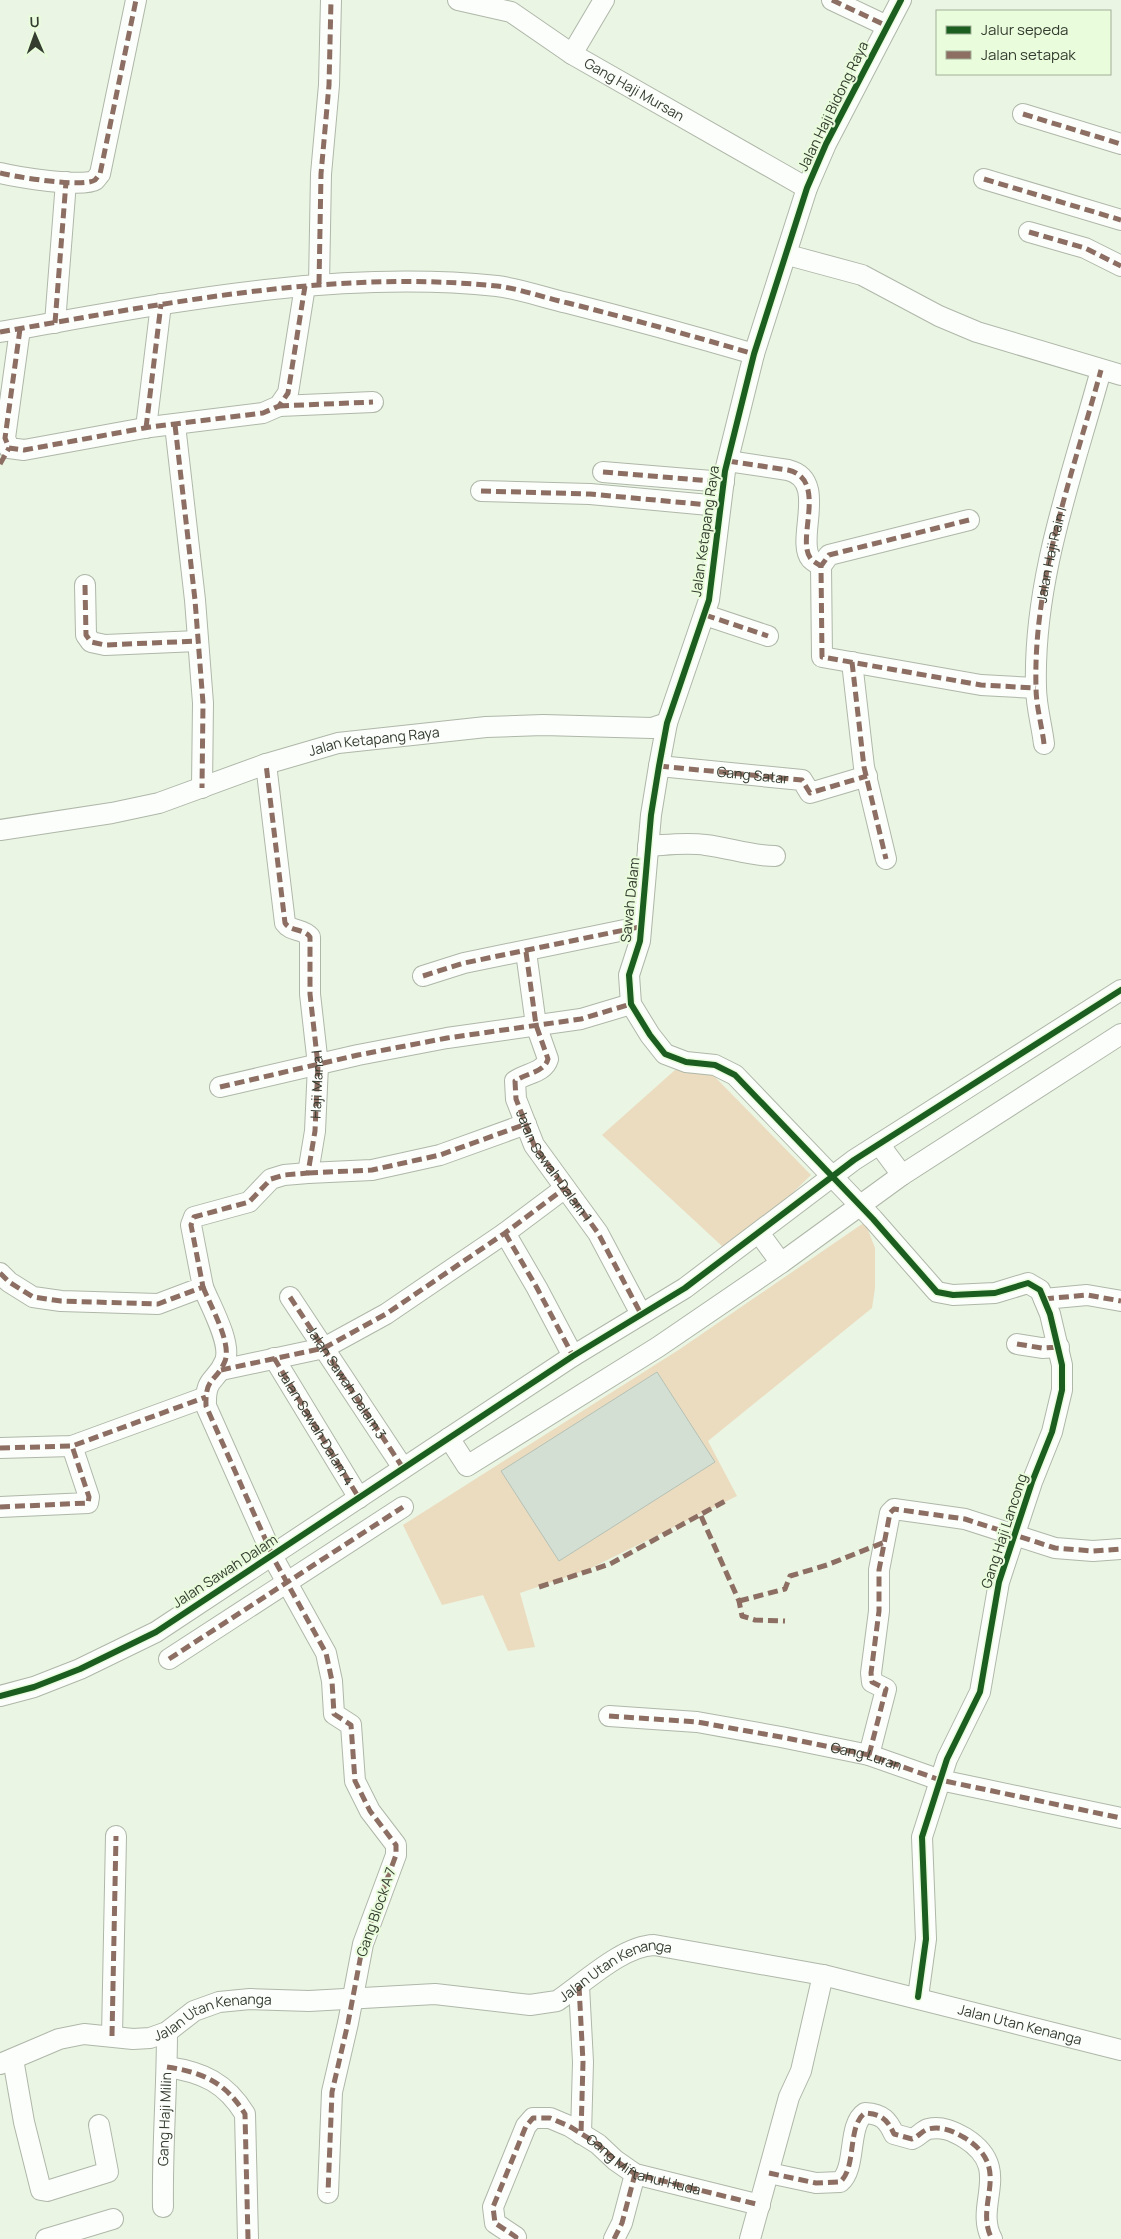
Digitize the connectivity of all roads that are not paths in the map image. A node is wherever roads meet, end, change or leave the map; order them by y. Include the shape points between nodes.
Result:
1 (136, 0) edge
2 (331, 0) edge
3 (458, 0) edge
4 (604, 0) edge
5 (832, 0) edge
6 (901, 0) edge
7 (887, 26) junction
8 (572, 54) junction
9 (1023, 114) dead end
10 (1121, 144) edge
11 (0, 173) edge
12 (984, 179) dead end
13 (66, 182) junction
14 (807, 188) junction
15 (1121, 220) edge
16 (1029, 232) dead end
17 (788, 255) junction
18 (1121, 266) edge
19 (312, 285) junction
20 (161, 304) junction
21 (55, 323) junction
22 (20, 329) junction
23 (0, 332) edge
24 (754, 354) junction
25 (1101, 370) junction
26 (1121, 375) edge
27 (372, 402) dead end
28 (279, 406) junction
29 (175, 425) junction
30 (146, 428) junction
31 (4, 452) edge
32 (728, 461) junction
33 (603, 472) dead end
34 (724, 482) junction
35 (481, 491) dead end
36 (720, 506) junction
37 (969, 520) dead end
38 (821, 566) junction
39 (85, 585) dead end
40 (705, 615) junction
41 (768, 636) dead end
42 (198, 641) junction
43 (852, 662) junction
44 (1036, 688) junction
45 (667, 723) junction
46 (1044, 744) dead end
47 (266, 764) junction
48 (659, 766) junction
49 (867, 776) junction
50 (202, 788) junction
51 (0, 830) edge
52 (648, 846) junction
53 (775, 856) dead end
54 (886, 859) dead end
55 (639, 927) junction
56 (526, 952) junction
57 (423, 976) dead end
58 (1121, 990) edge
59 (631, 1004) junction
60 (536, 1025) junction
61 (1121, 1034) edge
62 (318, 1065) junction
63 (220, 1087) dead end
64 (526, 1124) junction
65 (881, 1147) junction
66 (900, 1172) junction
67 (308, 1173) junction
68 (834, 1180) junction
69 (565, 1188) junction
70 (856, 1202) junction
71 (505, 1233) junction
72 (759, 1233) junction
73 (782, 1263) junction
74 (0, 1272) edge
75 (204, 1287) junction
76 (290, 1297) dead end
77 (1044, 1298) junction
78 (1121, 1301) edge
79 (641, 1314) junction
80 (1017, 1344) dead end
81 (1059, 1347) junction
82 (324, 1348) junction
83 (572, 1356) junction
84 (274, 1358) junction
85 (220, 1370) junction
86 (206, 1398) junction
87 (72, 1446) junction
88 (0, 1448) edge
89 (458, 1452) junction
90 (403, 1468) junction
91 (359, 1498) junction
92 (0, 1507) edge
93 (404, 1507) dead end
94 (1015, 1536) junction
95 (1121, 1549) edge
96 (280, 1568) junction
97 (169, 1659) dead end
98 (0, 1696) edge
99 (609, 1716) dead end
100 (869, 1756) junction
101 (940, 1780) junction
102 (1121, 1818) edge
103 (116, 1836) dead end
104 (823, 1975) junction
105 (579, 1986) junction
106 (918, 1997) junction
107 (351, 1998) junction
108 (167, 2032) junction
109 (112, 2036) junction
110 (1121, 2050) edge
111 (6, 2062) edge
112 (167, 2067) junction
113 (99, 2125) dead end
114 (581, 2134) junction
115 (769, 2173) junction
116 (635, 2174) junction
117 (328, 2193) dead end
118 (760, 2205) junction
119 (164, 2207) dead end
120 (113, 2219) dead end
121 (46, 2239) edge
122 (248, 2239) edge
123 (515, 2239) edge
124 (614, 2239) edge
125 (750, 2239) edge
126 (992, 2239) edge

1 - 13 street via 100,174 85,183
2 - 19 street via 329,85
3 - 8 street, Gang Haji Mursan via 511,12
4 - 8 street
5 - 7 street
6 - 7 street, Jalan Haji Bidong Raya
7 - 14 street, Jalan Haji Bidong Raya
8 - 14 street, Gang Haji Mursan
9 - 10 street
11 - 13 street
12 - 15 street
13 - 21 street
14 - 17 street, Jalan Haji Bidong Raya
16 - 18 street via 1085,248
17 - 24 street, Jalan Ketapang Raya
17 - 25 street via 862,275 977,332
19 - 20 street
19 - 24 street via 414,281 499,286
19 - 28 street via 288,392
20 - 21 street
20 - 30 street
21 - 22 street
22 - 23 street
22 - 31 street
24 - 32 street, Jalan Ketapang Raya
25 - 26 street
25 - 44 street, Jalan Haji Rain I via 1051,554 1039,628
27 - 28 street
28 - 29 street via 263,413
29 - 30 street
29 - 42 street
30 - 31 street
32 - 34 street, Jalan Ketapang Raya
32 - 38 street via 797,472 803,478 809,502 808,550 810,558
33 - 34 street
34 - 36 street, Jalan Ketapang Raya
35 - 36 street via 590,494
36 - 40 street, Jalan Ketapang Raya
37 - 38 street via 828,555
38 - 43 street via 822,657
39 - 42 street via 86,635 91,642 105,645
40 - 41 street
40 - 45 street, Jalan Ketapang Raya
42 - 50 street via 203,703
43 - 44 street via 981,685
43 - 49 street
44 - 46 street, Jalan Haji Rain I
45 - 47 street, Jalan Ketapang Raya via 652,728 543,725 405,735 338,743
45 - 48 street, Sawah Dalam
47 - 50 street, Jalan Ketapang Raya
47 - 62 street, Haji Mana I via 285,923 288,928 305,932 310,937 310,994
48 - 49 street, Gang Satar via 802,780 810,793
48 - 52 street, Sawah Dalam
49 - 54 street
50 - 51 street, Jalan Ketapang Raya via 136,808
52 - 53 street via 685,843 740,850 756,856
52 - 55 street, Sawah Dalam
55 - 56 street
55 - 59 street, Sawah Dalam via 640,941 629,975
56 - 57 street via 464,963
56 - 60 street
58 - 65 street
59 - 60 street via 581,1020
59 - 68 street, Sawah Dalam via 665,1054 686,1062 715,1065 735,1076
60 - 62 street via 447,1038
60 - 64 street, Jalan Sawah Dalam 1 via 548,1059 539,1070 520,1078 514,1086
61 - 66 street
62 - 63 street
62 - 67 street, Haji Mana I via 315,1131
64 - 67 street via 440,1156 372,1170
64 - 69 street, Jalan Sawah Dalam 1 via 534,1145
65 - 66 street
65 - 68 street
66 - 70 street
67 - 75 street via 271,1179 249,1202 194,1217 191,1225
68 - 70 street, Sawah Dalam
68 - 72 street
69 - 71 street
69 - 79 street, Jalan Sawah Dalam 1 via 598,1233
70 - 73 street
70 - 77 street via 937,1292 953,1296 995,1293 1028,1283 1040,1290
71 - 82 street via 386,1314
71 - 83 street
72 - 73 street
72 - 79 street via 685,1288
73 - 89 street via 658,1346
74 - 75 street via 9,1282 33,1297 71,1301 158,1304
75 - 85 street via 226,1345 226,1359
76 - 82 street, Jalan Sawah Dalam 3
77 - 78 street via 1087,1295
77 - 81 street, Gang Haji Lancong
79 - 83 street
80 - 81 street
81 - 94 street, Gang Haji Lancong via 1062,1390 1052,1432
82 - 84 street
82 - 90 street, Jalan Sawah Dalam 3
83 - 89 street
84 - 85 street
84 - 91 street, Jalan Sawah Dalam 4
85 - 86 street via 211,1378
86 - 87 street
86 - 96 street via 206,1406
87 - 88 street
87 - 92 street via 89,1497 88,1503
89 - 90 street, Jalan Sawah Dalam
90 - 91 street, Jalan Sawah Dalam
91 - 96 street, Jalan Sawah Dalam
93 - 96 street
94 - 95 street via 1055,1548
94 - 100 street via 922,1511 894,1509 890,1513 879,1570 879,1611 871,1673 872,1682 886,1689
94 - 101 street, Gang Haji Lancong via 999,1582 980,1692 946,1759
96 - 97 street
96 - 98 street, Jalan Sawah Dalam via 120,1651 34,1688
96 - 107 street, Gang Block A 7 via 328,1660 334,1712 350,1725 354,1781 370,1811 396,1845 396,1855 363,1944
99 - 100 street, Gang Luran via 697,1722
100 - 101 street, Gang Luran
101 - 102 street, Gang Luran
101 - 106 street, Gang Haji Lancong via 922,1836 926,1939
103 - 109 street
104 - 105 street, Jalan Utan Kenanga via 654,1945 623,1955
104 - 106 street, Jalan Utan Kenanga
104 - 115 street via 801,2071 789,2097
105 - 107 street, Jalan Utan Kenanga via 557,2001 530,2005 435,1994
105 - 114 street via 583,2062
106 - 110 street, Jalan Utan Kenanga
107 - 108 street, Jalan Utan Kenanga via 219,2002 194,2010
107 - 117 street, Gang Block A 7 via 332,2092
108 - 109 street, Jalan Utan Kenanga via 150,2038
108 - 112 street, Gang Haji Milin
109 - 111 street, Jalan Utan Kenanga via 84,2034 60,2039
111 - 113 street via 41,2190 47,2191 108,2172
112 - 119 street, Gang Haji Milin via 162,2151
112 - 122 street via 191,2070 222,2086 235,2097 245,2114
114 - 116 street, Gang Miftahul Huda
114 - 123 street, Gang Miftahul Huda via 550,2118 533,2118 526,2126 493,2207 495,2223
115 - 118 street
115 - 126 street via 816,2183 840,2182 847,2171 857,2125 865,2114 888,2122 894,2134 912,2139 927,2129 941,2128 957,2133 973,2144 990,2164 988,2223
116 - 118 street, Gang Miftahul Huda
116 - 124 street via 622,2223
118 - 125 street
120 - 121 street

